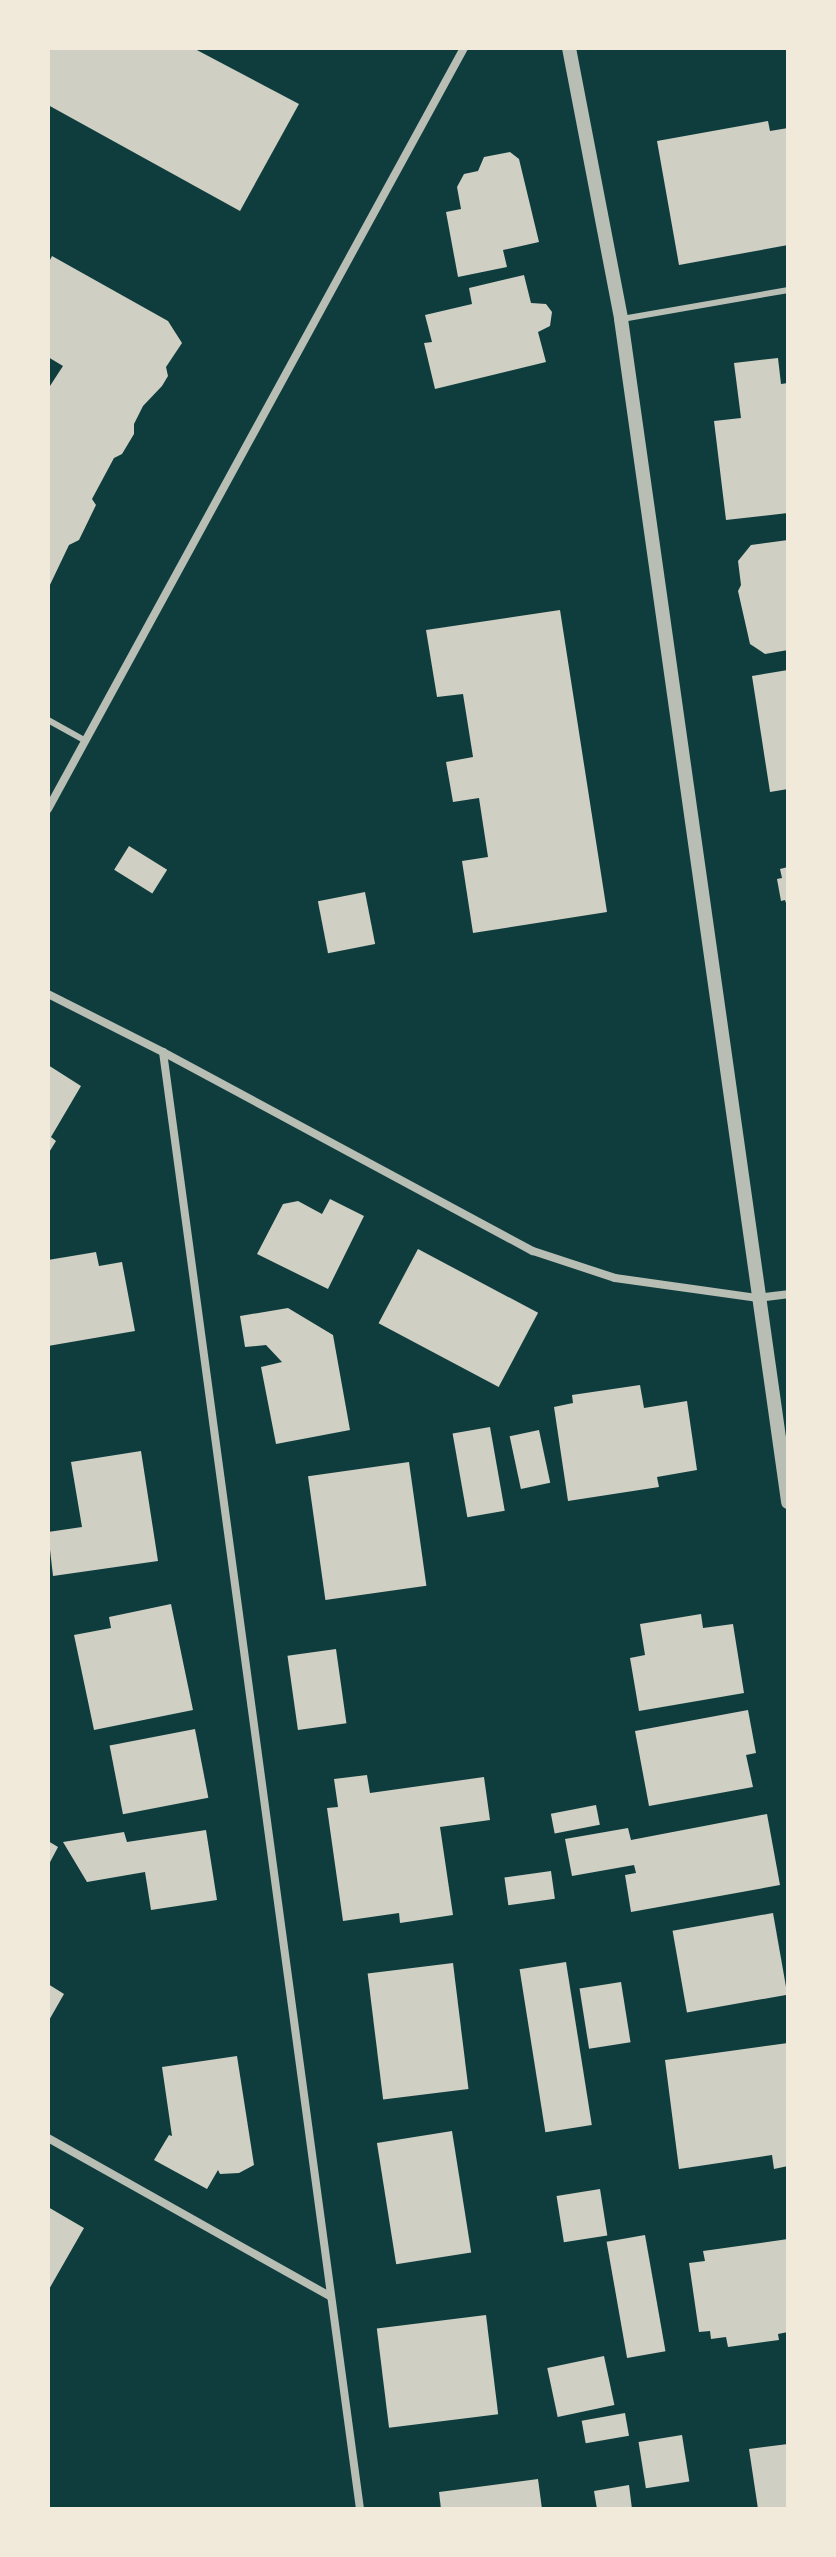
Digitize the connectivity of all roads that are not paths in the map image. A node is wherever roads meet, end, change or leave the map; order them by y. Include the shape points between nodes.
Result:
1 (464, 48) edge
2 (569, 48) edge
3 (788, 290) edge
4 (621, 319) junction
5 (48, 720) edge
6 (86, 741) junction
7 (48, 809) edge
8 (48, 994) edge
9 (163, 1052) junction
10 (788, 1294) edge
11 (757, 1298) junction
12 (788, 1502) edge
13 (48, 2138) edge
14 (330, 2296) junction
15 (360, 2509) edge

1 - 6 street
2 - 4 street
3 - 4 lane
4 - 11 street
5 - 6 lane
6 - 7 street
8 - 9 street
9 - 11 street via 533,1251 615,1278
9 - 14 street
10 - 11 street
11 - 12 street
13 - 14 street
14 - 15 street

